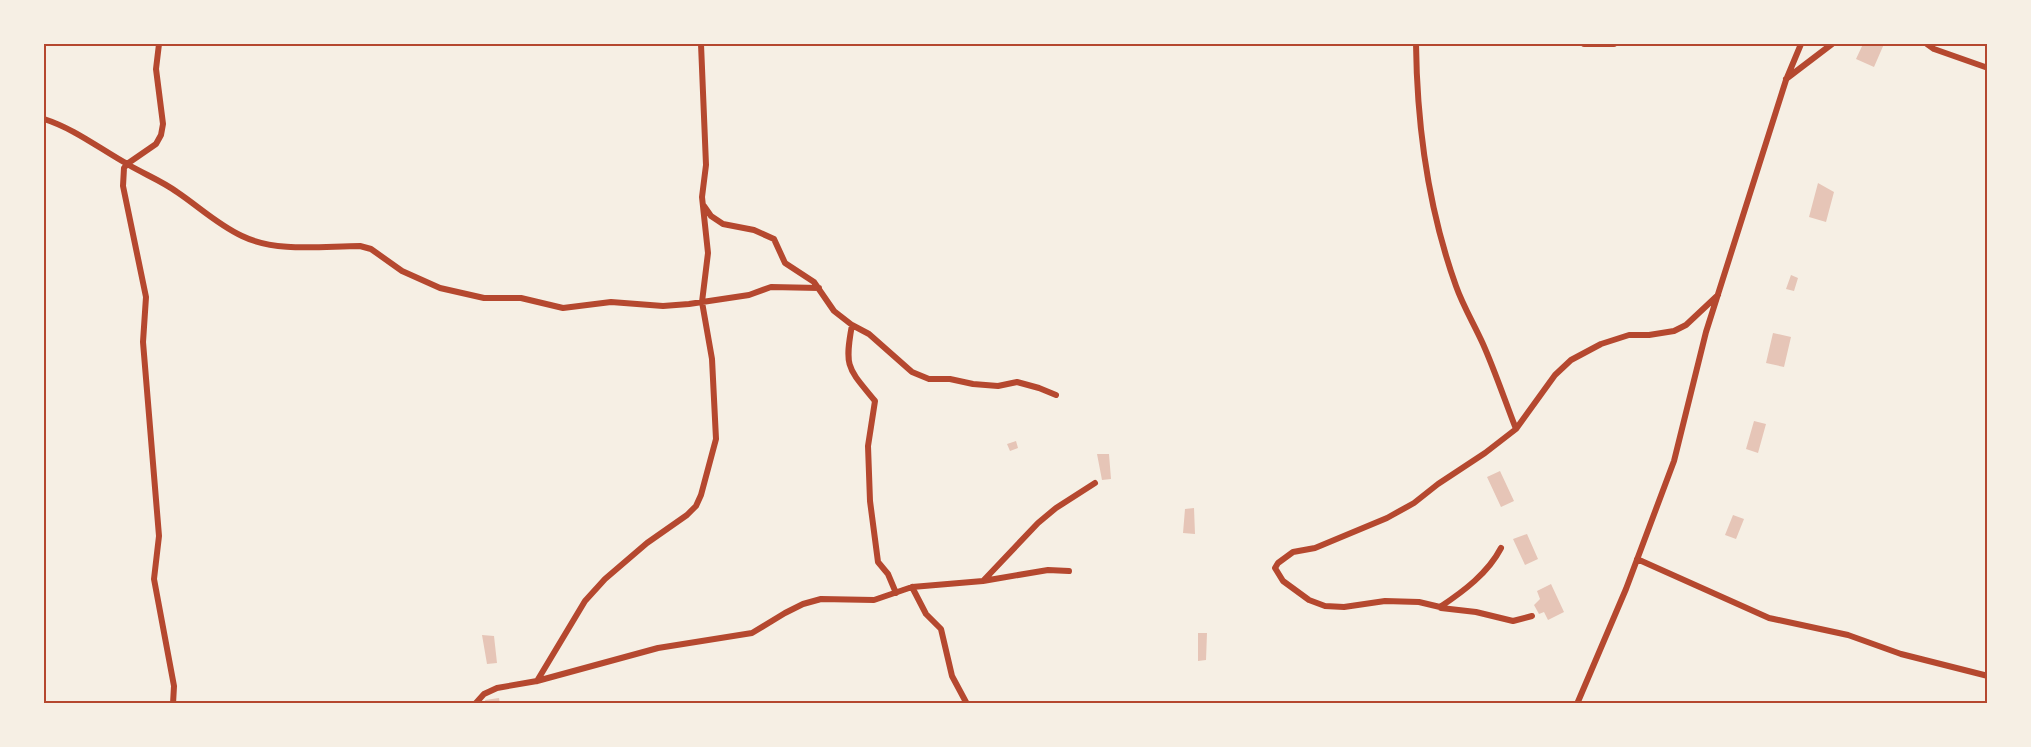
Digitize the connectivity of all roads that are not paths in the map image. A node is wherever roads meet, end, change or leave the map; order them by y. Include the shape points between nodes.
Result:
1 (159, 44) edge
2 (701, 44) edge
3 (1416, 44) edge
4 (1584, 44) edge
5 (1614, 44) edge
6 (1801, 44) edge
7 (1832, 44) edge
8 (1927, 44) edge
9 (1988, 68) edge
10 (1786, 80) junction
11 (44, 119) edge
12 (127, 164) junction
13 (703, 205) junction
14 (819, 288) junction
15 (1719, 295) junction
16 (702, 302) junction
17 (852, 325) junction
18 (1056, 395) dead end
19 (1516, 429) junction
20 (1095, 483) dead end
21 (1501, 548) dead end
22 (1637, 559) junction
23 (1069, 571) dead end
24 (983, 581) junction
25 (912, 587) junction
26 (896, 593) junction
27 (1440, 608) junction
28 (1532, 616) dead end
29 (1988, 676) edge
30 (537, 681) junction
31 (173, 704) edge
32 (475, 704) edge
33 (967, 704) edge
34 (1577, 704) edge

1 - 12 street via 156,69 161,135 156,144
2 - 13 street via 706,165
3 - 19 street via 1423,151 1438,229 1456,287
4 - 5 street
6 - 10 street
7 - 10 street
8 - 9 street
10 - 15 street
11 - 12 street via 86,138
12 - 16 street via 176,190 242,237 269,244 360,246 371,249 402,271 458,293 520,298 563,308 611,302 663,306
12 - 31 street via 123,186 146,297 142,342 159,536 154,579 174,686
13 - 14 street via 723,224 774,239 785,263 808,276
13 - 16 street via 708,253
14 - 16 street via 771,287 749,295
14 - 17 street via 834,311
15 - 19 street via 1674,331 1629,335 1571,360 1555,375
15 - 22 street via 1674,461
16 - 30 street via 712,358 716,439 696,506 598,586
17 - 18 street via 869,334 912,372 929,379 998,386 1017,382
17 - 26 street via 847,351 850,367 855,379 875,401 868,446 878,562
19 - 27 street via 1414,503 1316,548 1293,552 1275,568 1283,580 1309,600 1326,606 1385,601 1419,602
20 - 24 street via 1056,508
21 - 27 street via 1494,562
22 - 29 street via 1769,618 1848,635 1901,654
22 - 34 street
23 - 24 street via 1048,570
24 - 25 street
25 - 26 street
25 - 33 street via 926,614 941,629 952,676
26 - 30 street via 874,600 803,604 752,633 658,648
27 - 28 street via 1513,621
30 - 32 street via 497,688

